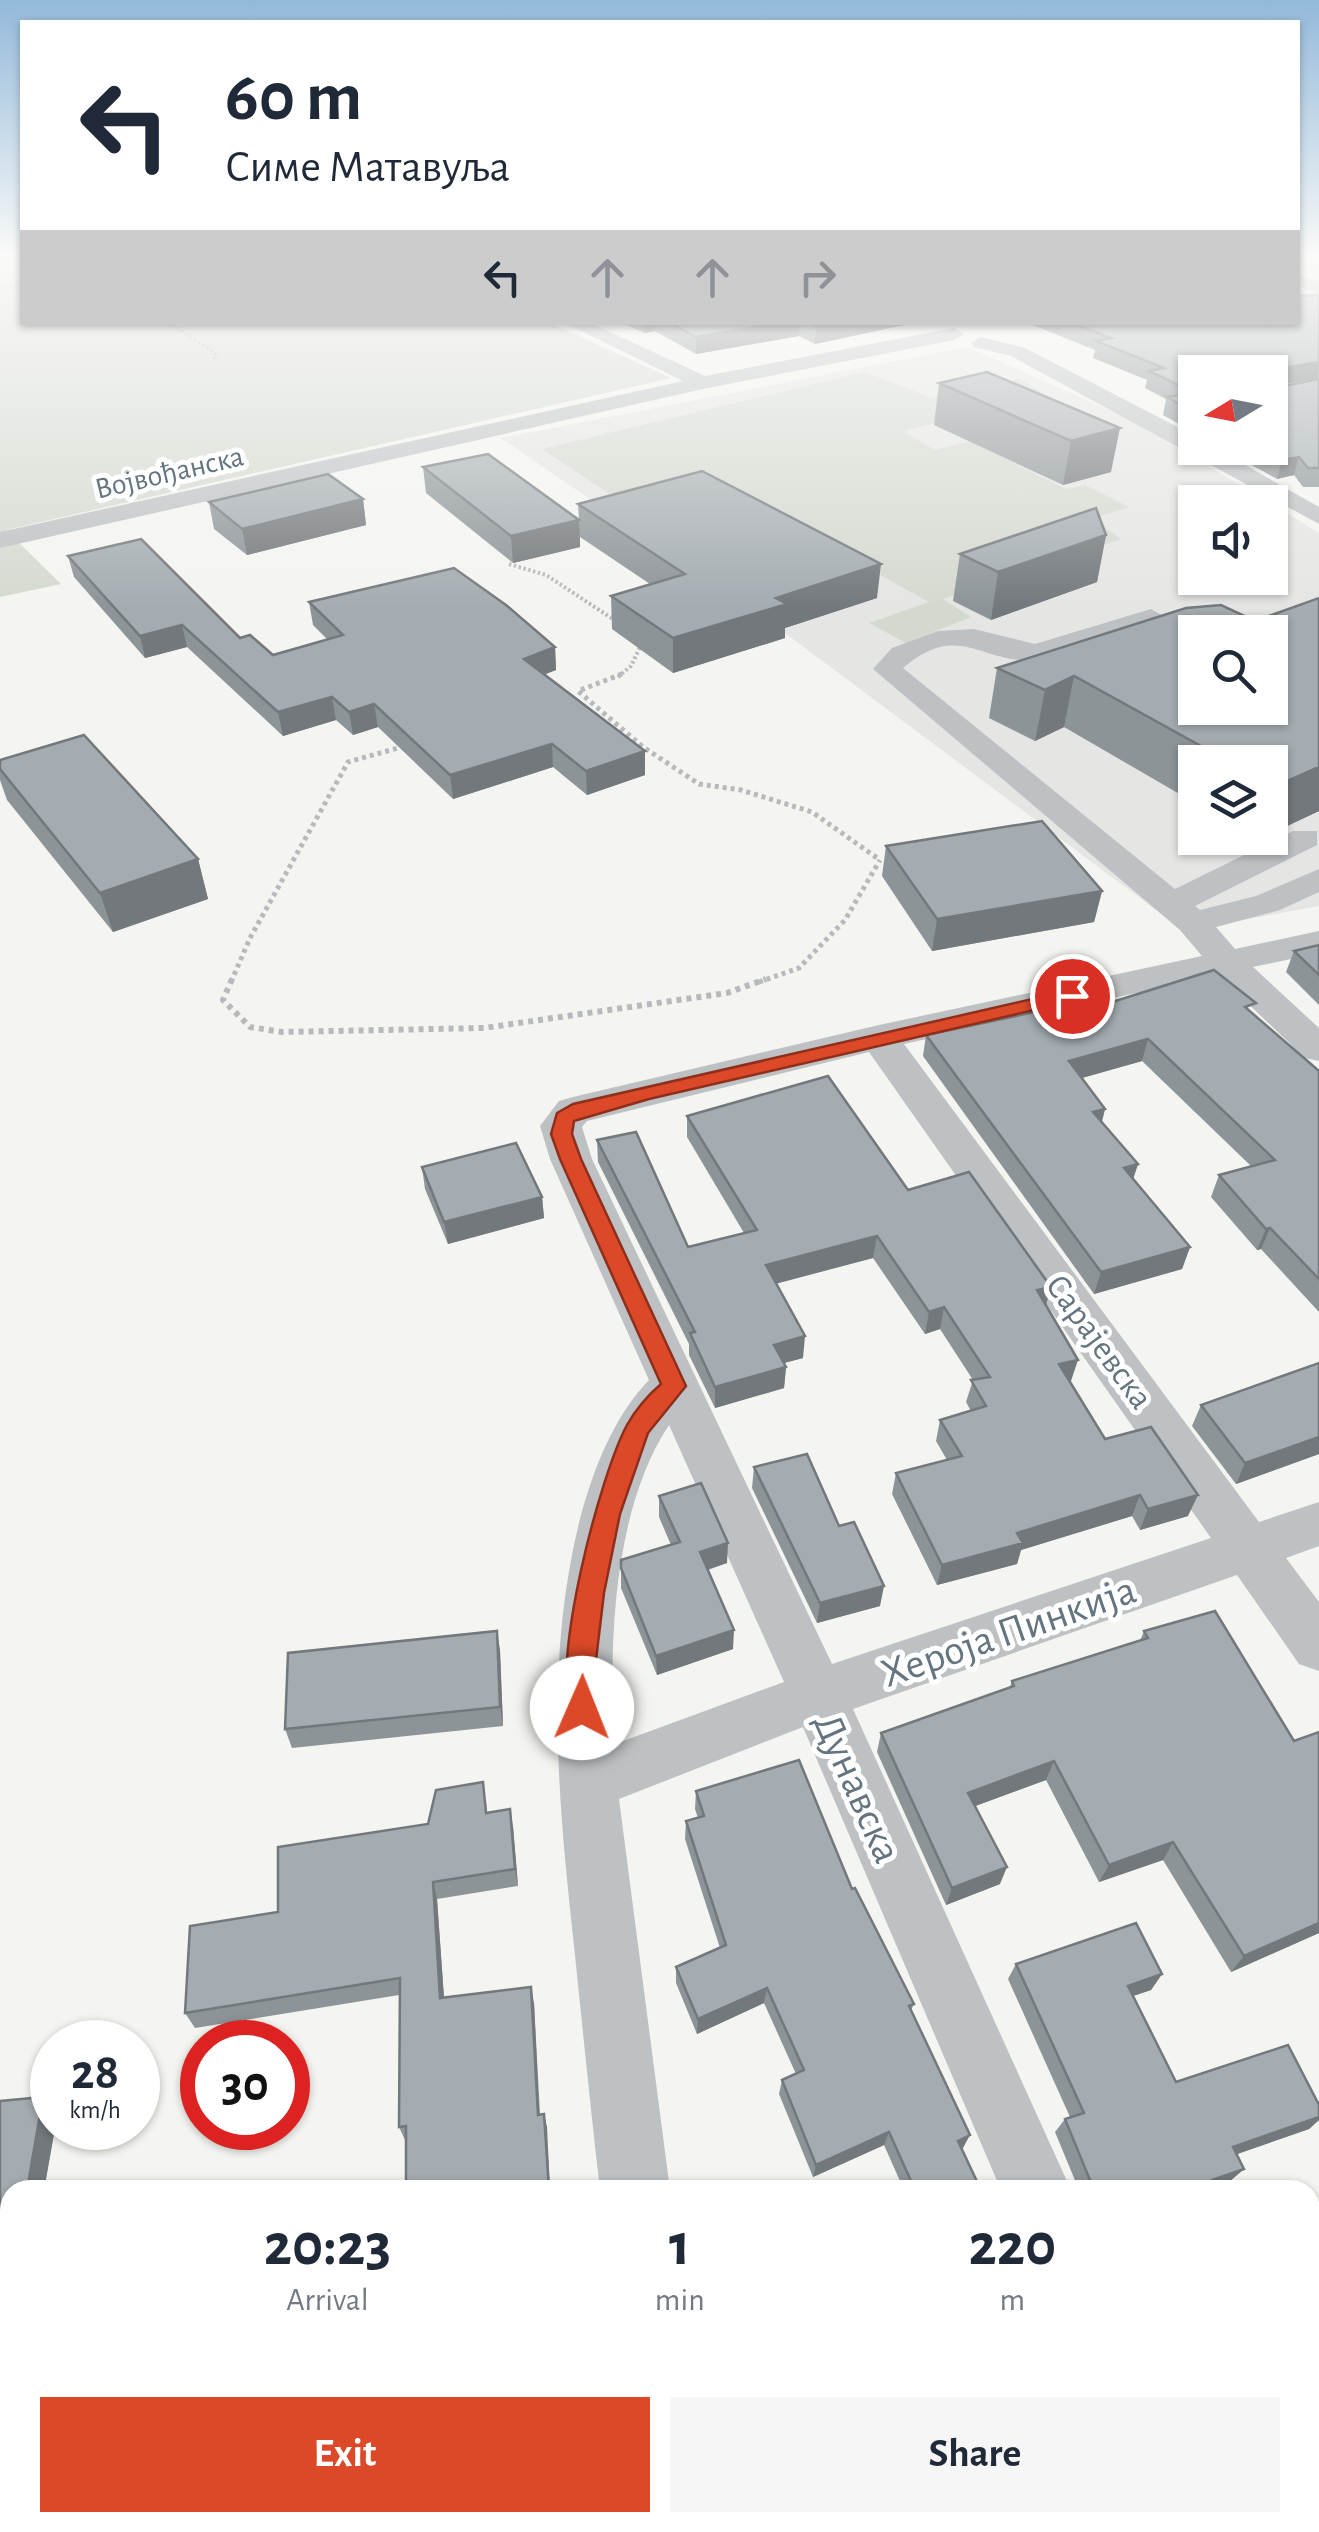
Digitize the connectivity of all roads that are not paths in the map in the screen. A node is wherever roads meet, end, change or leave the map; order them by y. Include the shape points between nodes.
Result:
1 (685, 374) edge
2 (741, 374) edge
3 (1074, 374) edge
4 (702, 382) junction
5 (1177, 410) edge
6 (1141, 415) junction
7 (1178, 435) edge
8 (1230, 465) edge
9 (1319, 517) edge
10 (0, 540) edge
11 (1152, 617) edge
12 (1304, 838) dead end
13 (1319, 879) edge
14 (1183, 913) junction
15 (1319, 942) edge
16 (1226, 962) junction
17 (879, 1038) junction
18 (1319, 1050) edge
19 (674, 1386) junction
20 (1319, 1524) edge
21 (1250, 1547) junction
22 (1319, 1646) edge
23 (818, 1695) junction
24 (587, 1783) junction
25 (634, 2180) edge
26 (1032, 2180) edge

1 - 4 street
2 - 4 street, Војвођанска
3 - 6 street, Војвођанска
4 - 10 street, Војвођанска
5 - 6 street
6 - 7 street, Војвођанска
8 - 9 street, Војвођанска
11 - 14 street via 1037,652 970,636 948,639 907,650 886,670
12 - 14 street
13 - 14 street via 1268,903
14 - 16 street
15 - 16 street
16 - 17 street
16 - 18 street
17 - 19 street, Дунавска via 564,1118 570,1159
17 - 21 street, Сарајевска
19 - 23 street, Дунавска
19 - 24 street via 637,1430 595,1559 582,1660
20 - 21 street, Хероја Пинкија
21 - 22 street, Сарајевска
21 - 23 street, Хероја Пинкија
23 - 24 street, Хероја Пинкија
23 - 26 street, Дунавска
24 - 25 street

